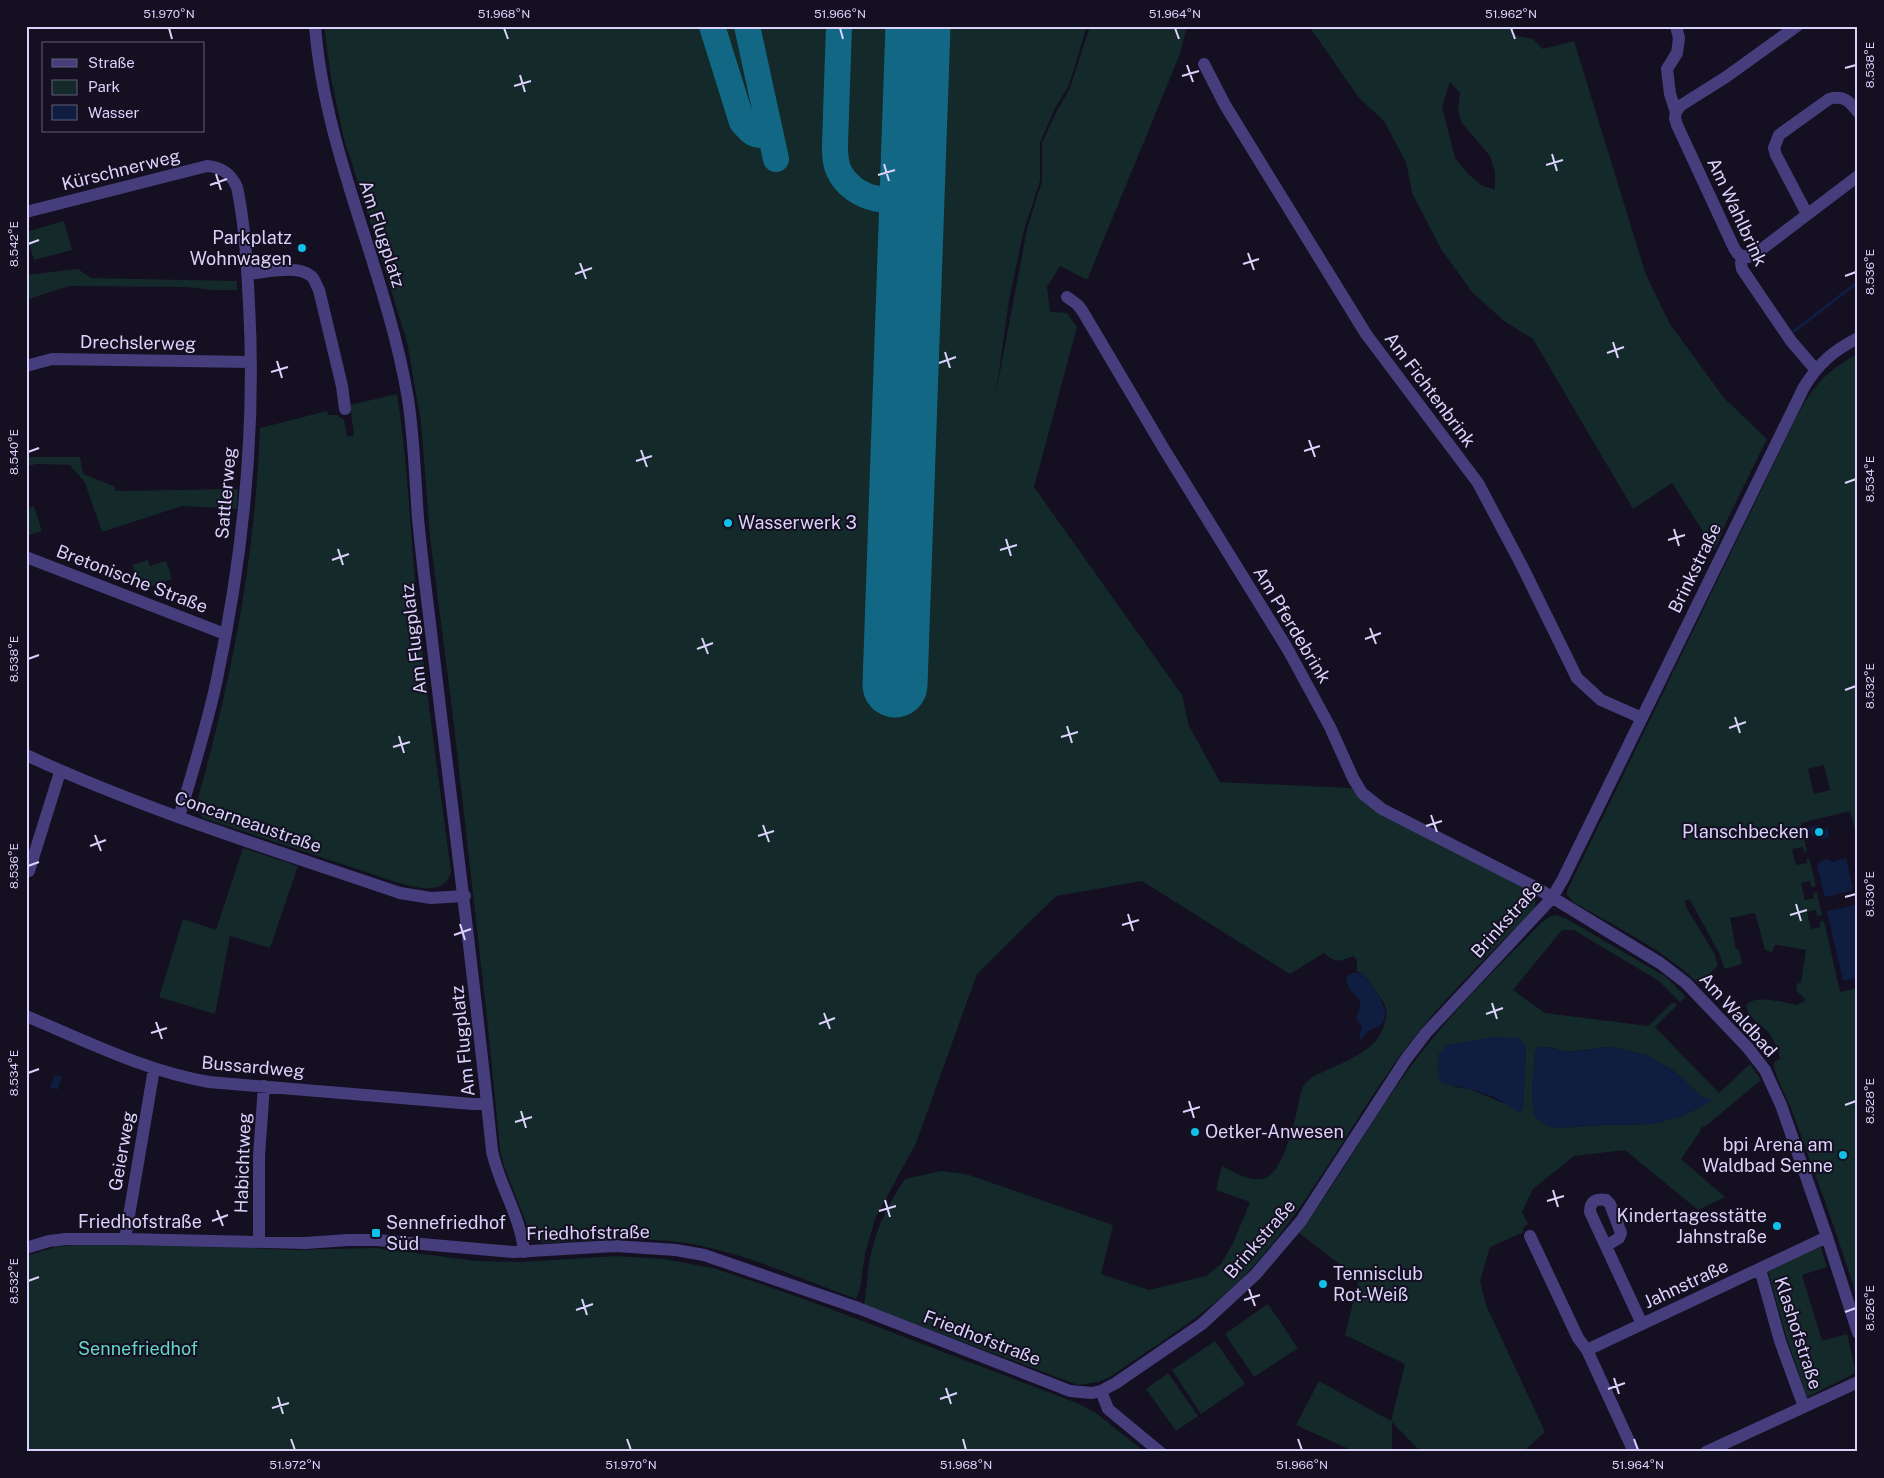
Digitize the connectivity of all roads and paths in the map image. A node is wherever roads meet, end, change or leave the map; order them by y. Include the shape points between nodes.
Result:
1 (315, 26) edge
2 (1676, 26) edge
3 (1797, 26) edge
4 (1204, 64) dead end
5 (1676, 112) junction
6 (1858, 112) edge
7 (223, 171) joint
8 (1858, 176) edge
9 (26, 212) edge
10 (1807, 214) junction
11 (1742, 256) junction
12 (247, 274) junction
13 (1067, 297) dead end
14 (1858, 338) edge
15 (251, 362) junction
16 (26, 366) edge
17 (1815, 369) junction
18 (346, 409) dead end
19 (26, 557) edge
20 (225, 634) junction
21 (1642, 718) junction
22 (26, 755) edge
23 (60, 772) junction
24 (179, 817) junction
25 (32, 839) edge
26 (29, 870) dead end
27 (465, 896) junction
28 (1552, 898) junction
29 (26, 1016) edge
30 (154, 1069) junction
31 (264, 1086) junction
32 (487, 1104) junction
33 (1530, 1236) dead end
34 (1827, 1237) junction
35 (125, 1239) junction
36 (259, 1242) junction
37 (1606, 1246) dead end
38 (26, 1248) edge
39 (524, 1252) junction
40 (1760, 1269) junction
41 (1642, 1324) junction
42 (1858, 1332) edge
43 (1586, 1350) junction
44 (1858, 1382) edge
45 (1100, 1391) junction
46 (1804, 1407) junction
47 (1160, 1452) edge
48 (1634, 1452) edge
49 (1706, 1452) edge

1 - 27 street, Am Flugplatz via 336,144 391,320 408,401 423,565
2 - 5 street, Am Wahlbrink via 1679,38 1676,53 1666,69
3 - 5 street via 1680,106
4 - 21 street, Am Fichtenbrink via 1222,100 1366,334 1478,483 1577,678 1601,700
5 - 11 street, Am Wahlbrink via 1677,125 1734,248
6 - 10 street via 1849,101 1841,98 1829,100 1779,135 1775,142 1776,155
7 - 9 street, Kürschnerweg via 216,167 200,168
7 - 12 street, Sattlerweg via 237,187
8 - 10 street
10 - 11 street via 1754,254
11 - 17 street, Am Wahlbrink via 1742,268 1791,342
12 - 15 street, Sattlerweg
12 - 18 street via 295,269 313,277
13 - 28 street, Am Pferdebrink via 1083,312 1288,648 1362,793 1382,809
14 - 17 street, Brinkstraße
15 - 16 street, Drechslerweg via 52,359
15 - 20 street, Sattlerweg via 245,499
17 - 21 street, Brinkstraße via 1781,431
19 - 20 street, Bretonische Straße
20 - 24 street, Sattlerweg via 207,722
21 - 28 street, Brinkstraße
22 - 23 street, Concarneaustraße
23 - 24 street, Concarneaustraße
23 - 25 street
24 - 27 street, Concarneaustraße via 411,896 440,899
25 - 26 street
27 - 32 street, Am Flugplatz
28 - 34 street, Am Waldbad via 1675,974 1760,1062 1781,1104
28 - 45 street, Brinkstraße via 1426,1033 1301,1221 1256,1274 1202,1324
29 - 30 street, Bussardweg
30 - 31 street, Bussardweg via 209,1082
30 - 35 street, Geierweg
31 - 32 street, Bussardweg
31 - 36 street, Habichtweg via 258,1156
32 - 39 street, Am Flugplatz via 495,1165 522,1235
33 - 43 street
34 - 40 street, Jahnstraße
34 - 42 street, Am Waldbad
35 - 36 street, Friedhofstraße
35 - 38 street, Friedhofstraße via 66,1239
36 - 39 street, Friedhofstraße via 386,1241
37 - 41 street, Jahnstraße
39 - 45 street, Friedhofstraße via 615,1246 704,1255 858,1308 1070,1391
40 - 41 street, Jahnstraße
40 - 46 street, Klashofstraße via 1784,1355
41 - 43 street, Jahnstraße
43 - 48 street
44 - 46 street, Klashofstraße
45 - 47 street via 1108,1409
46 - 49 street, Klashofstraße

